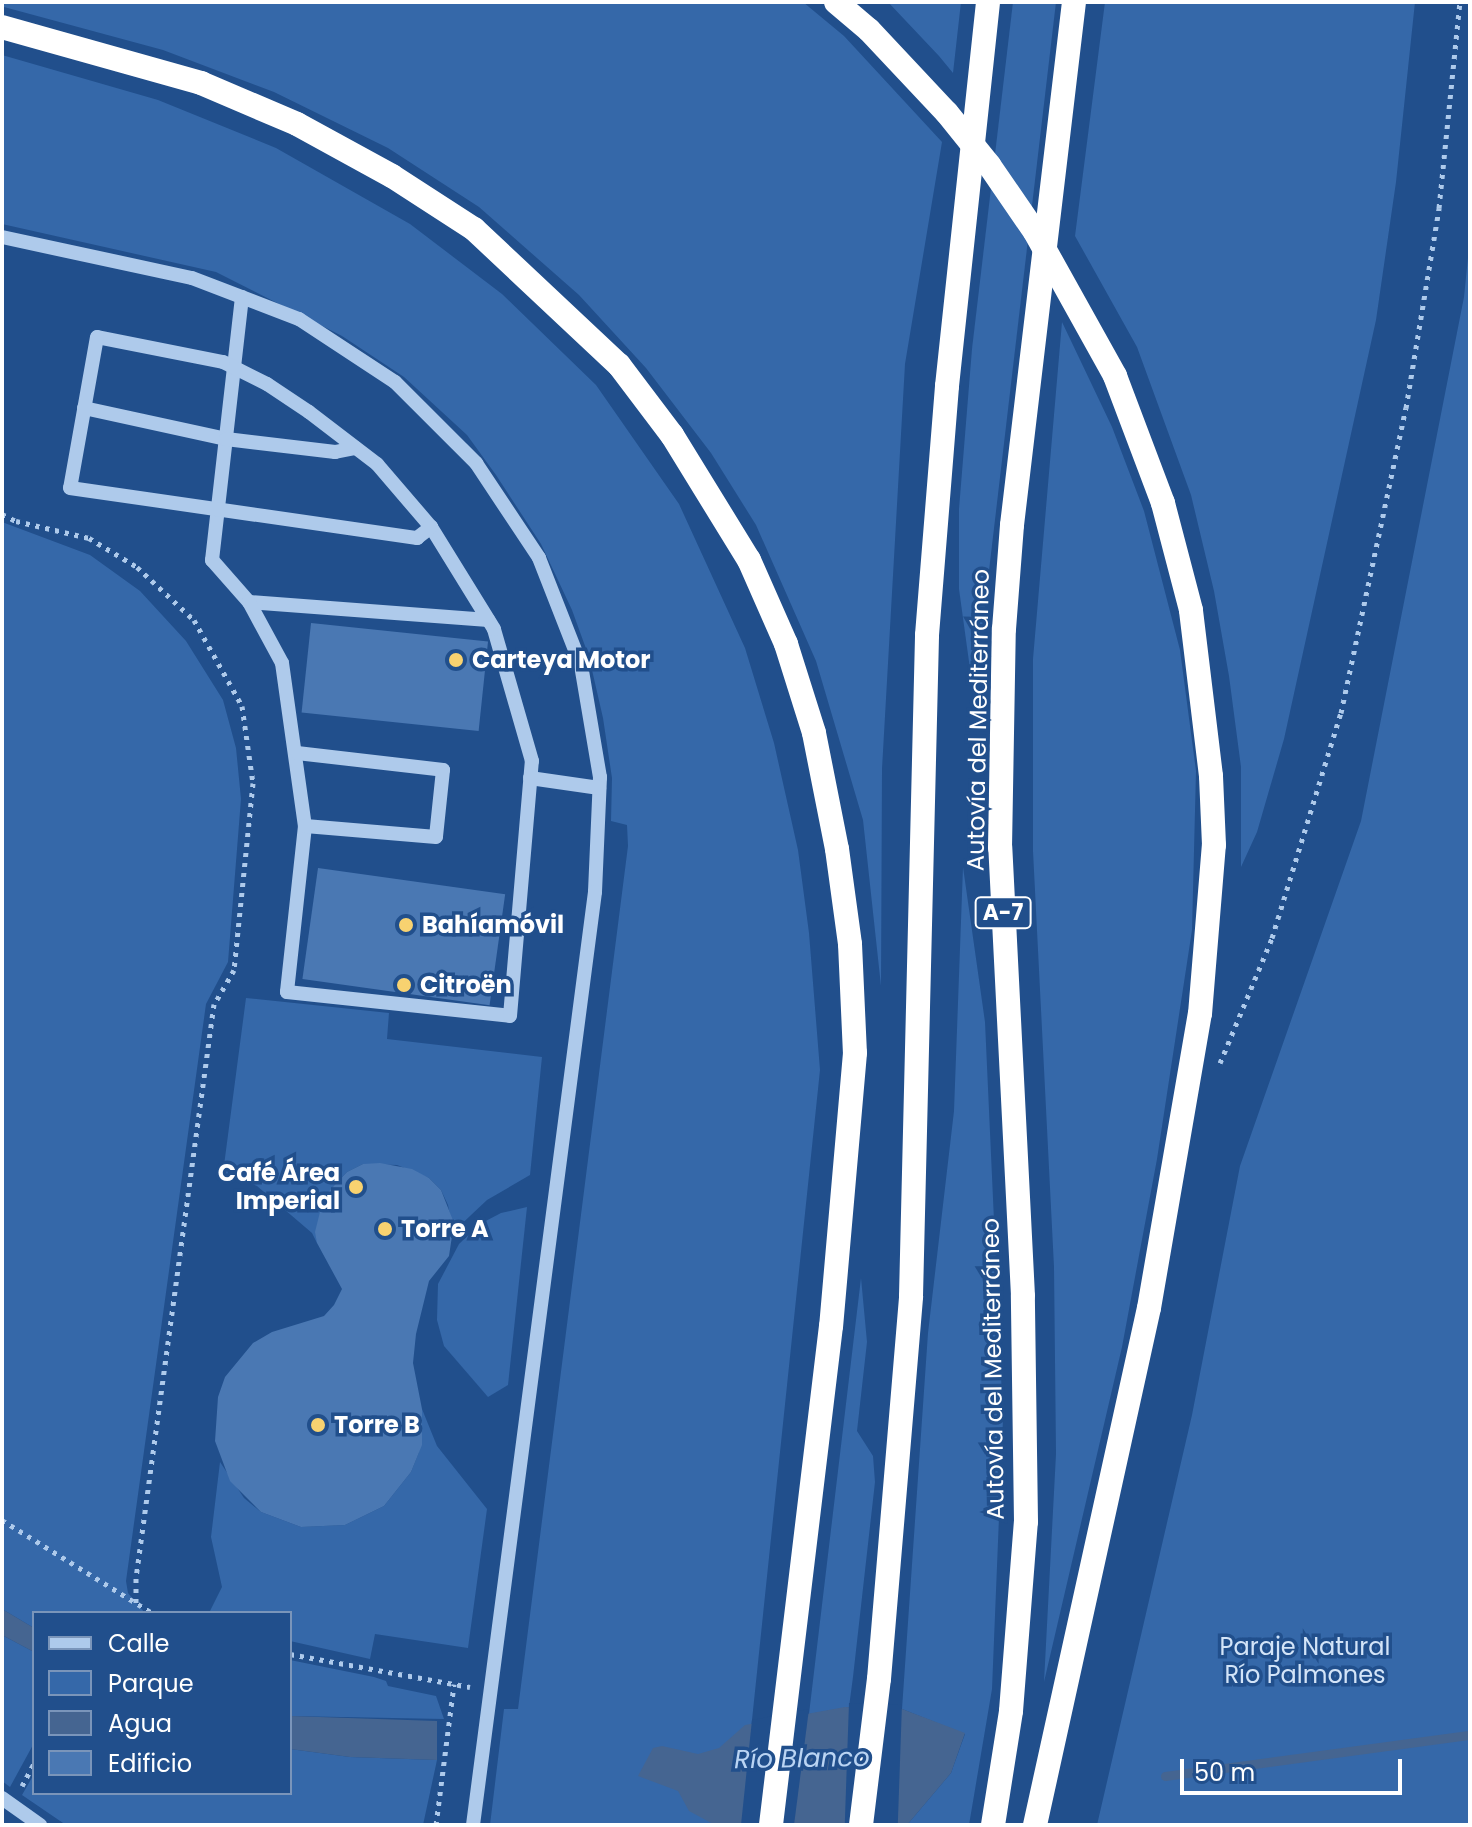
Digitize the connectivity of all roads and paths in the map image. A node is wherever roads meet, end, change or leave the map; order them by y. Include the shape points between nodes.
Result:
1 (836, 2) edge
2 (988, 2) edge
3 (1074, 2) edge
4 (1460, 2) edge
5 (2, 27) edge
6 (2, 237) edge
7 (242, 297) junction
8 (233, 367) junction
9 (84, 408) junction
10 (226, 439) junction
11 (356, 448) junction
12 (218, 509) junction
13 (2, 514) edge
14 (431, 527) junction
15 (249, 602) junction
16 (488, 620) junction
17 (297, 753) junction
18 (530, 778) junction
19 (599, 788) junction
20 (305, 826) junction
21 (1217, 1070) dead end
22 (2, 1520) edge
23 (136, 1603) junction
24 (149, 1611) edge
25 (292, 1654) edge
26 (454, 1684) junction
27 (489, 1691) junction
28 (2, 1798) edge
29 (1039, 1817) edge
30 (40, 1825) edge
31 (436, 1825) edge
32 (473, 1825) edge
33 (771, 1825) edge
34 (861, 1825) edge
35 (993, 1825) edge

1 - 29 highway, bridge via 947,113 989,165 1035,232 1115,376 1163,503 1191,610 1211,776 1214,845 1200,1014 1149,1308
2 - 34 highway, Autovía del Mediterráneo via 927,635 911,1296 879,1679
3 - 35 highway, Autovía del Mediterráneo / A-7 via 1004,629 1000,848 1023,1296 1026,1522 1011,1711
4 - 21 path via 1439,208 1412,377 1341,713 1272,938
5 - 33 highway via 201,83 392,176 474,229 619,365 672,435 749,560 786,644 814,733 837,849 850,944 855,1053 831,1326
6 - 7 street via 192,278
7 - 8 street
7 - 19 street via 299,319 395,382 476,463 539,558 581,665
8 - 9 street via 97,337
8 - 10 street
8 - 11 street via 267,384
9 - 10 street
9 - 12 street via 70,488
10 - 11 street via 335,452
10 - 12 street
11 - 14 street via 377,464
12 - 14 street via 417,538
12 - 15 street via 212,560
13 - 23 path via 89,538 137,567 194,620 242,706 253,783 234,970 214,1004
14 - 16 street
15 - 16 street
15 - 17 street via 282,663
16 - 18 street via 520,709 532,761
17 - 20 street
17 - 20 street via 443,770 436,837
18 - 19 street
18 - 20 street via 510,1016 287,992
19 - 27 street via 595,892
22 - 23 path
23 - 24 path
25 - 26 path
26 - 27 path
26 - 31 path
27 - 32 street
28 - 30 street

